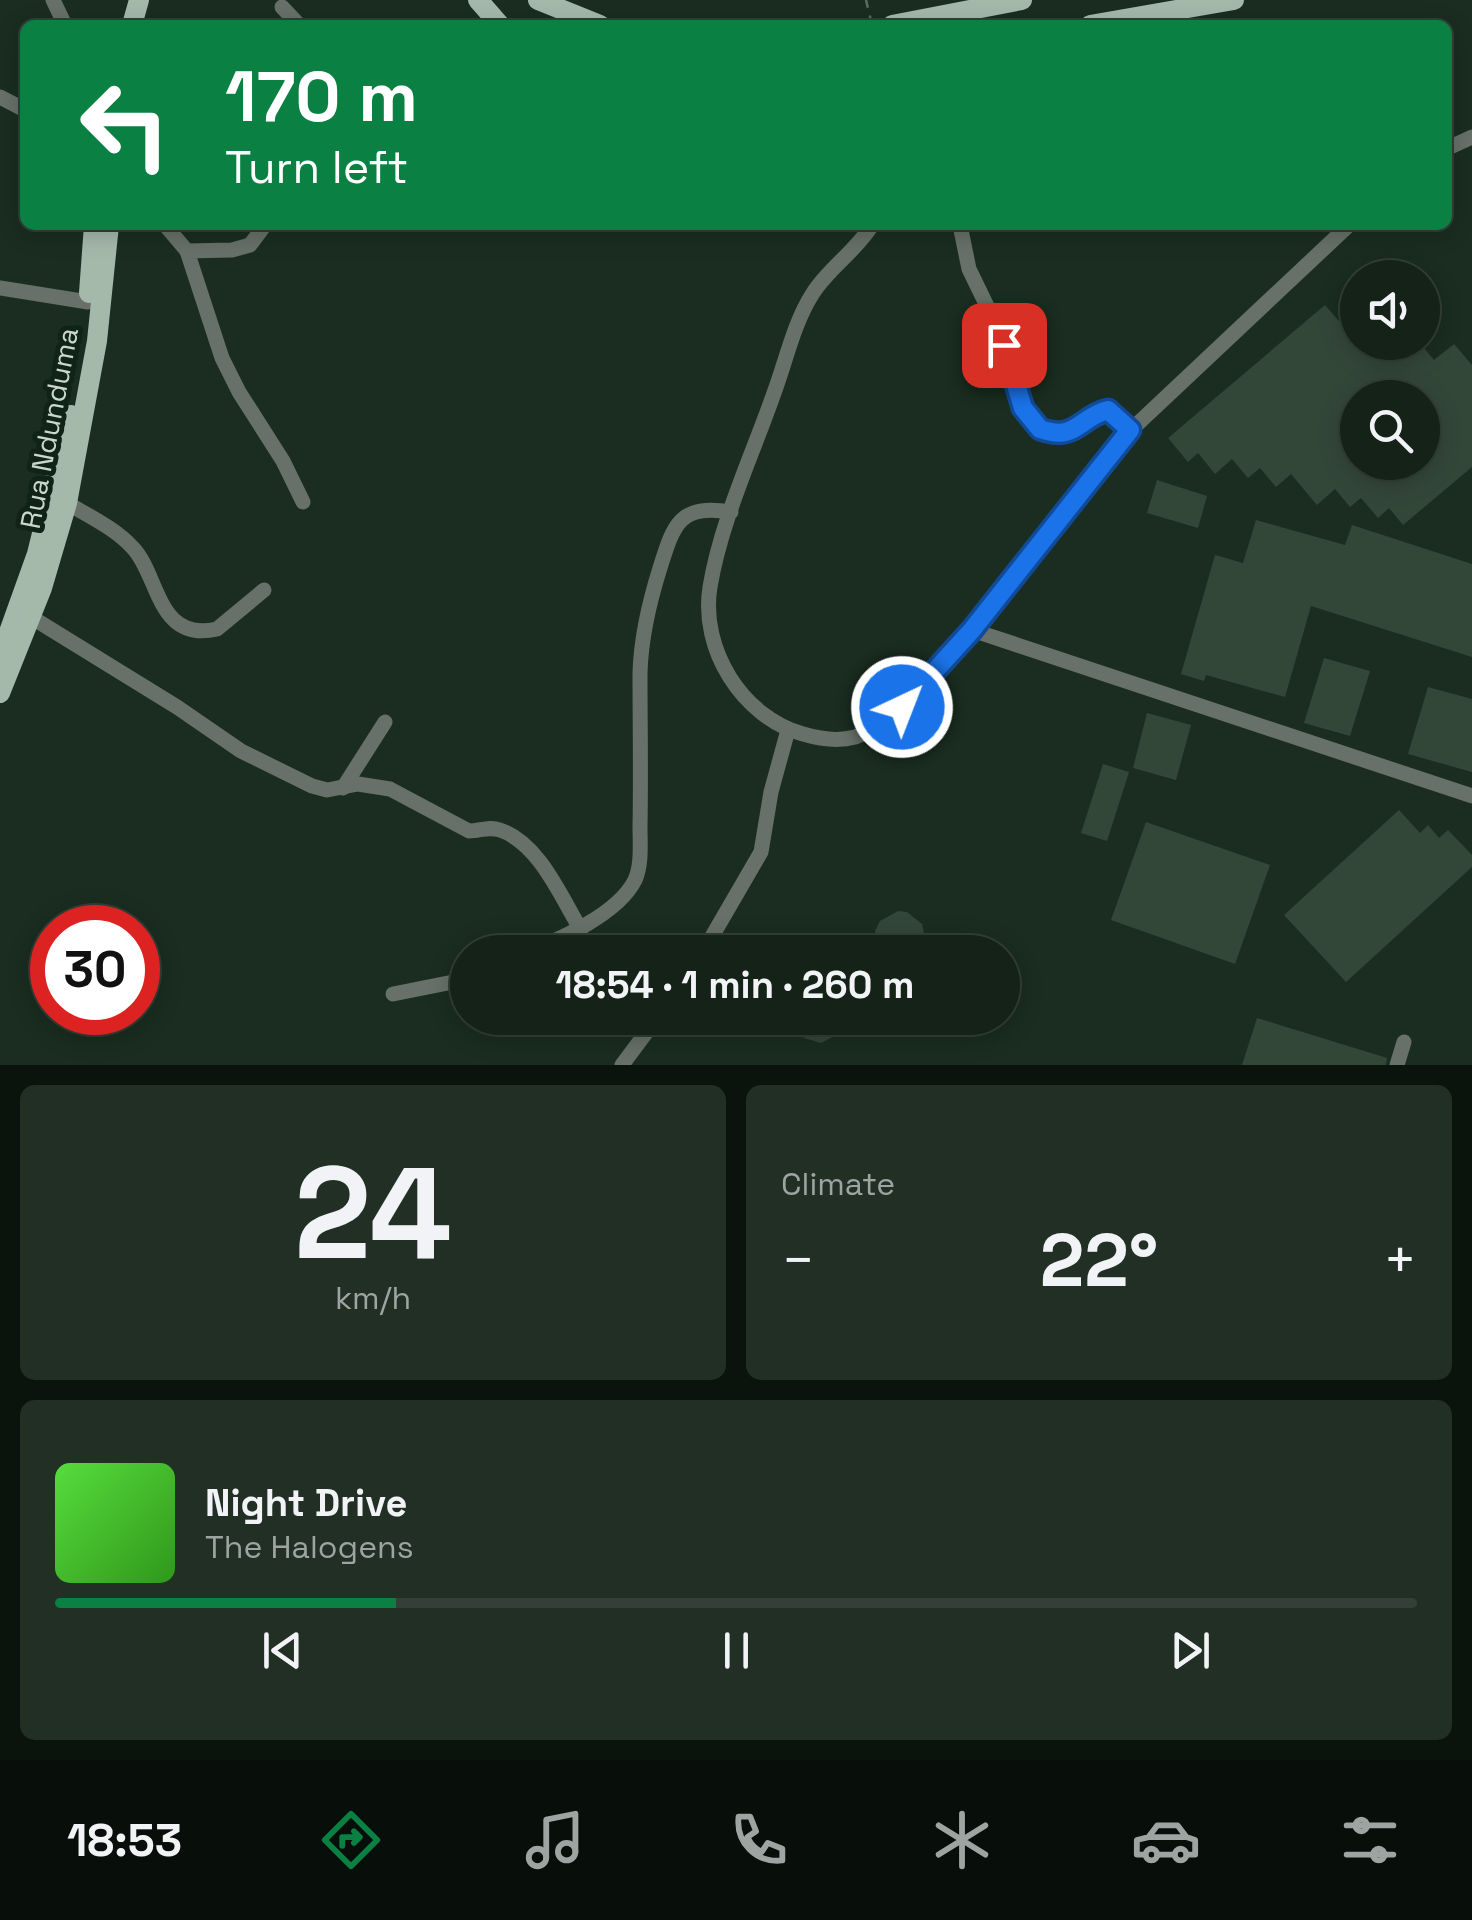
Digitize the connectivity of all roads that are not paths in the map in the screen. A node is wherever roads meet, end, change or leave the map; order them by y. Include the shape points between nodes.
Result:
1 (538, 0) edge
2 (560, 0) edge
3 (1022, 0) edge
4 (1234, 0) edge
5 (282, 8) dead end
6 (294, 20) edge
7 (588, 20) edge
8 (607, 20) edge
9 (918, 20) edge
10 (1119, 20) edge
11 (94, 230) edge
12 (108, 230) edge
13 (169, 230) edge
14 (261, 230) edge
15 (868, 230) edge
16 (961, 230) edge
17 (1343, 230) edge
18 (187, 251) junction
19 (0, 288) edge
20 (88, 302) junction
21 (1130, 430) junction
22 (302, 502) dead end
23 (67, 503) junction
24 (732, 512) junction
25 (264, 590) dead end
26 (31, 617) junction
27 (6, 624) edge
28 (972, 630) junction
29 (0, 657) edge
30 (0, 694) edge
31 (386, 722) dead end
32 (788, 730) junction
33 (344, 788) junction
34 (1472, 796) edge
35 (581, 930) junction
36 (569, 935) edge
37 (713, 935) edge
38 (450, 983) edge
39 (393, 994) dead end
40 (644, 1035) edge
41 (1404, 1042) dead end
42 (622, 1065) edge
43 (1397, 1065) edge

1 - 7 main road
2 - 8 main road
3 - 9 main road
4 - 10 main road
5 - 6 street
11 - 20 main road
12 - 23 main road, Rua Ndunduma via 97,340
13 - 18 street
14 - 18 street via 250,245
15 - 24 street via 812,294
16 - 21 street via 968,269 1002,337 1031,420 1040,429 1066,433 1108,410
17 - 21 street
18 - 22 street via 222,358
19 - 20 street
20 - 27 main road via 54,488 37,554
21 - 28 street
23 - 25 street via 126,540 161,607 186,626 217,628
23 - 26 main road, Rua Ndunduma
24 - 32 street via 710,590 711,636 746,699
24 - 35 street via 696,509 668,542 642,647 639,865 624,894
26 - 30 main road, Rua Ndunduma
26 - 33 street via 242,751 312,786
27 - 29 main road
28 - 32 street via 876,726 831,740
28 - 34 street
31 - 33 street
32 - 37 street via 760,852
33 - 35 street via 390,789 468,832 488,827 516,838
35 - 36 street
38 - 39 street
40 - 42 street
41 - 43 street

